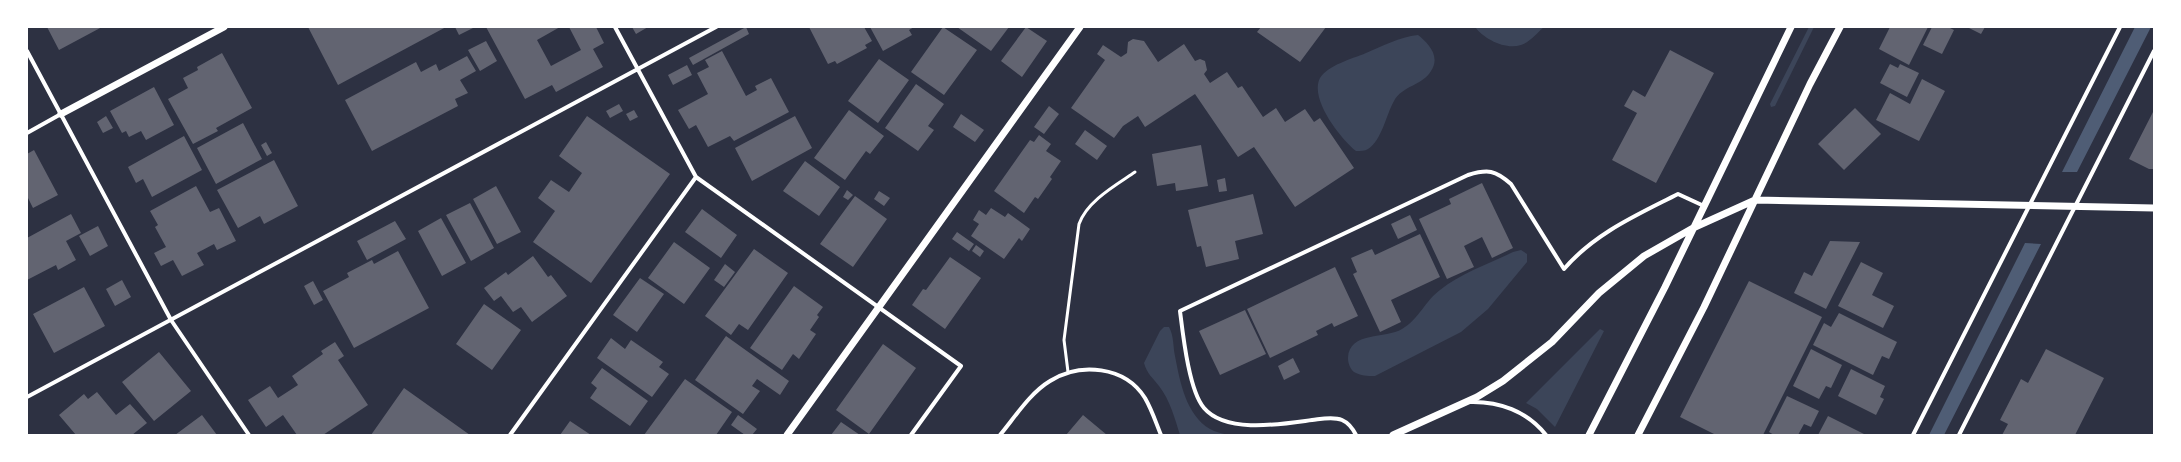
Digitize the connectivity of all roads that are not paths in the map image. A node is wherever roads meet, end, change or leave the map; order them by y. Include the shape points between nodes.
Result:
1 (224, 27) edge
2 (615, 27) edge
3 (716, 27) edge
4 (1080, 27) edge
5 (1791, 27) edge
6 (1840, 27) edge
7 (2120, 27) edge
8 (27, 51) edge
9 (2154, 51) edge
10 (638, 69) junction
11 (61, 114) junction
12 (27, 133) edge
13 (1135, 172) dead end
14 (696, 177) junction
15 (1755, 200) junction
16 (1704, 206) junction
17 (2029, 206) junction
18 (2075, 206) junction
19 (2154, 208) edge
20 (1693, 228) junction
21 (879, 308) junction
22 (172, 320) junction
23 (1068, 372) junction
24 (27, 397) edge
25 (1464, 402) junction
26 (249, 435) edge
27 (510, 435) edge
28 (787, 435) edge
29 (911, 435) edge
30 (1000, 435) edge
31 (1161, 435) edge
32 (1356, 435) edge
33 (1393, 435) edge
34 (1546, 435) edge
35 (1589, 435) edge
36 (1638, 435) edge
37 (1913, 435) edge
38 (1959, 435) edge

1 - 11 street
2 - 10 street
3 - 10 street
4 - 21 street
5 - 16 street
6 - 15 street
7 - 17 street
8 - 11 street
9 - 18 street
10 - 14 street
10 - 22 street
11 - 12 street
11 - 22 street
13 - 23 lane via 1086,210 1079,224 1064,340
14 - 21 street
14 - 27 street
15 - 17 street
15 - 20 street
15 - 36 street via 1704,307
16 - 20 street
16 - 32 street via 1678,194 1600,235 1564,268 1511,184 1499,173 1483,170 1180,312 1186,355 1196,392 1204,408 1216,419 1232,424 1283,424 1341,419
17 - 18 street
17 - 37 street
18 - 19 street
18 - 38 street
20 - 25 street via 1662,245 1621,273 1529,362 1503,381
20 - 35 street
21 - 28 street
21 - 29 street via 961,366
22 - 24 street
22 - 26 street
23 - 30 street via 1049,382 1033,396
23 - 31 street via 1089,369 1111,372 1130,382 1145,397
25 - 33 street
25 - 34 street via 1485,401 1505,406 1524,414

